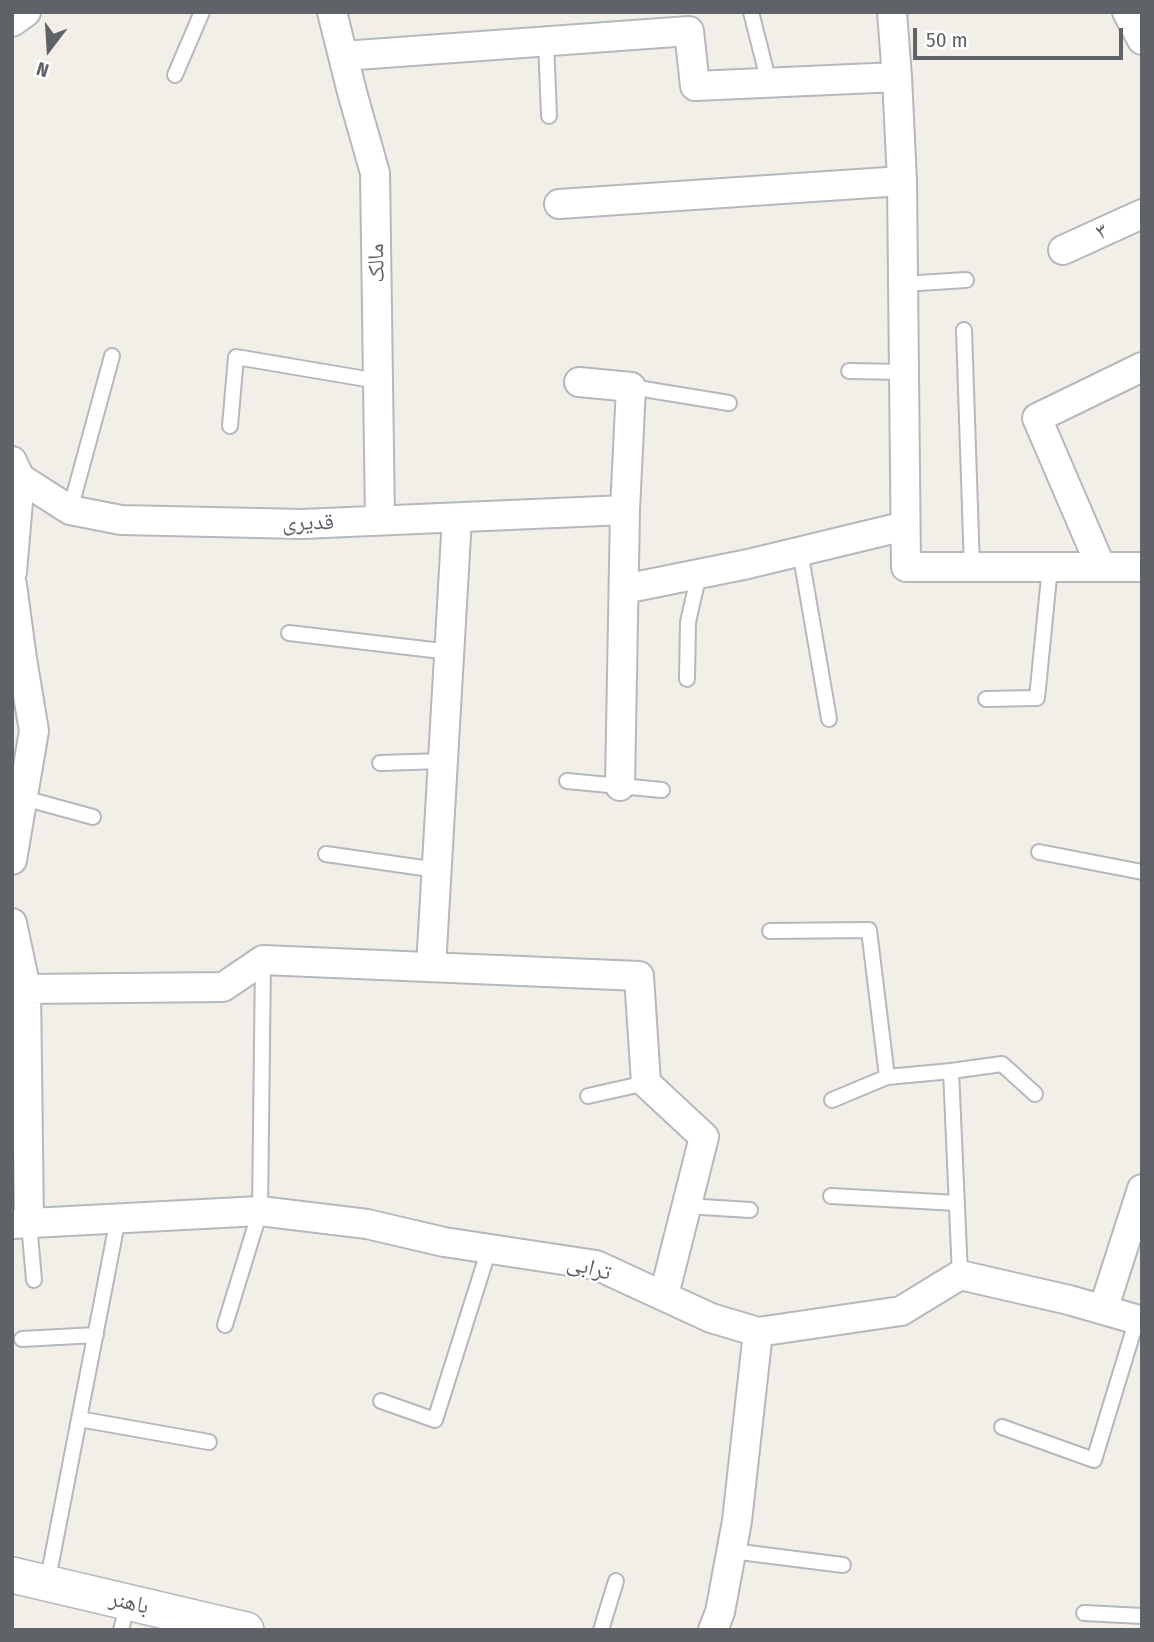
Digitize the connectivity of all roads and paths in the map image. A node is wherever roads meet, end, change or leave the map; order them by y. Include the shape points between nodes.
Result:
1 (26, 12) edge
2 (202, 12) edge
3 (751, 12) edge
4 (892, 12) edge
5 (1127, 12) edge
6 (330, 13) edge
7 (12, 22) edge
8 (1142, 40) edge
9 (546, 41) junction
10 (343, 57) junction
11 (175, 75) dead end
12 (897, 77) junction
13 (769, 83) junction
14 (549, 116) dead end
15 (902, 181) junction
16 (559, 204) dead end
17 (1142, 214) edge
18 (1063, 250) dead end
19 (966, 280) dead end
20 (903, 284) junction
21 (964, 330) dead end
22 (111, 356) dead end
23 (1142, 367) edge
24 (849, 372) dead end
25 (904, 372) junction
26 (378, 381) junction
27 (579, 382) dead end
28 (631, 387) junction
29 (729, 403) dead end
30 (230, 426) dead end
31 (16, 469) edge
32 (70, 510) junction
33 (625, 510) junction
34 (457, 518) junction
35 (380, 520) junction
36 (905, 526) junction
37 (800, 551) junction
38 (1142, 567) edge
39 (972, 568) junction
40 (1050, 568) junction
41 (1101, 568) junction
42 (12, 572) edge
43 (699, 574) junction
44 (12, 585) edge
45 (624, 589) junction
46 (15, 631) edge
47 (289, 634) dead end
48 (450, 652) junction
49 (687, 679) dead end
50 (986, 699) dead end
51 (828, 719) dead end
52 (443, 761) junction
53 (380, 763) dead end
54 (568, 781) dead end
55 (620, 786) junction
56 (662, 790) dead end
57 (18, 797) edge
58 (93, 817) dead end
59 (1039, 852) dead end
60 (326, 854) dead end
61 (12, 860) edge
62 (437, 870) junction
63 (1142, 872) edge
64 (12, 923) edge
65 (770, 931) dead end
66 (263, 960) junction
67 (431, 967) junction
68 (26, 989) junction
69 (19, 1052) edge
70 (951, 1071) junction
71 (887, 1077) junction
72 (646, 1083) junction
73 (1035, 1094) dead end
74 (588, 1096) dead end
75 (832, 1100) dead end
76 (1142, 1189) edge
77 (831, 1196) dead end
78 (957, 1203) junction
79 (686, 1206) junction
80 (750, 1210) dead end
81 (260, 1211) junction
82 (118, 1218) junction
83 (20, 1224) edge
84 (489, 1249) junction
85 (960, 1275) junction
86 (34, 1280) dead end
87 (664, 1295) junction
88 (1104, 1310) junction
89 (1139, 1320) edge
90 (225, 1325) dead end
91 (758, 1332) junction
92 (96, 1335) junction
93 (22, 1339) dead end
94 (381, 1401) dead end
95 (79, 1419) junction
96 (1002, 1427) dead end
97 (209, 1442) dead end
98 (732, 1551) junction
99 (843, 1565) dead end
100 (12, 1575) edge
101 (617, 1581) dead end
102 (47, 1584) junction
103 (1084, 1613) dead end
104 (124, 1616) edge
105 (1142, 1616) edge
106 (246, 1630) edge
107 (601, 1630) edge
108 (713, 1630) edge

1 - 7 street
2 - 11 lane
3 - 13 lane
4 - 12 street
5 - 8 street
6 - 10 street, مالک
9 - 10 street
9 - 13 street via 689,31 695,86
9 - 14 lane
10 - 26 street, مالک via 375,173
12 - 13 street
12 - 15 street
15 - 16 street
15 - 20 street
17 - 18 street, ۳
19 - 20 lane
20 - 25 street
21 - 39 lane
22 - 32 lane
23 - 41 street via 1037,418
24 - 25 lane
25 - 36 street
26 - 30 lane via 236,357
26 - 35 street, مالک
27 - 28 street
28 - 29 lane
28 - 33 street
31 - 32 street, قدیری
31 - 42 street
32 - 35 street, قدیری via 121,520 302,524
33 - 34 street, قدیری
33 - 45 street
34 - 35 street, قدیری
34 - 48 street
36 - 37 street
36 - 39 street via 906,567
37 - 43 street
37 - 51 lane
38 - 41 street
39 - 40 street
40 - 41 street
40 - 50 lane via 1037,698
43 - 45 street
43 - 49 lane via 688,622
44 - 46 street
45 - 55 street
46 - 57 street via 34,731
47 - 48 lane
48 - 52 street
52 - 53 lane
52 - 62 street
54 - 55 lane
55 - 56 lane
57 - 58 lane
57 - 61 street
59 - 63 lane
60 - 62 lane
62 - 67 street
64 - 68 street
65 - 71 lane via 869,930
66 - 67 street
66 - 68 street via 223,987
66 - 81 lane
67 - 72 street via 639,976
68 - 69 street
69 - 83 street
70 - 71 lane
70 - 73 lane via 1002,1064
70 - 78 lane
71 - 75 lane
72 - 74 lane
72 - 79 street via 704,1137
76 - 88 street
77 - 78 lane
78 - 85 lane
79 - 80 lane
79 - 87 street
81 - 82 street, ترابی
81 - 84 street, ترابی via 367,1224
81 - 90 lane
82 - 83 street, ترابی
82 - 92 lane
83 - 86 lane
84 - 87 street, ترابی via 596,1265
84 - 94 lane via 435,1420
85 - 88 street
85 - 91 street, ترابی via 901,1311
87 - 91 street, ترابی via 711,1318
88 - 89 street
89 - 96 lane via 1094,1460
91 - 98 street
92 - 93 lane
92 - 95 lane
95 - 97 lane
95 - 102 lane
98 - 99 lane
98 - 108 street
100 - 102 street, باهنر
101 - 107 lane
102 - 104 street, باهنر
103 - 105 lane
104 - 106 street, باهنر

